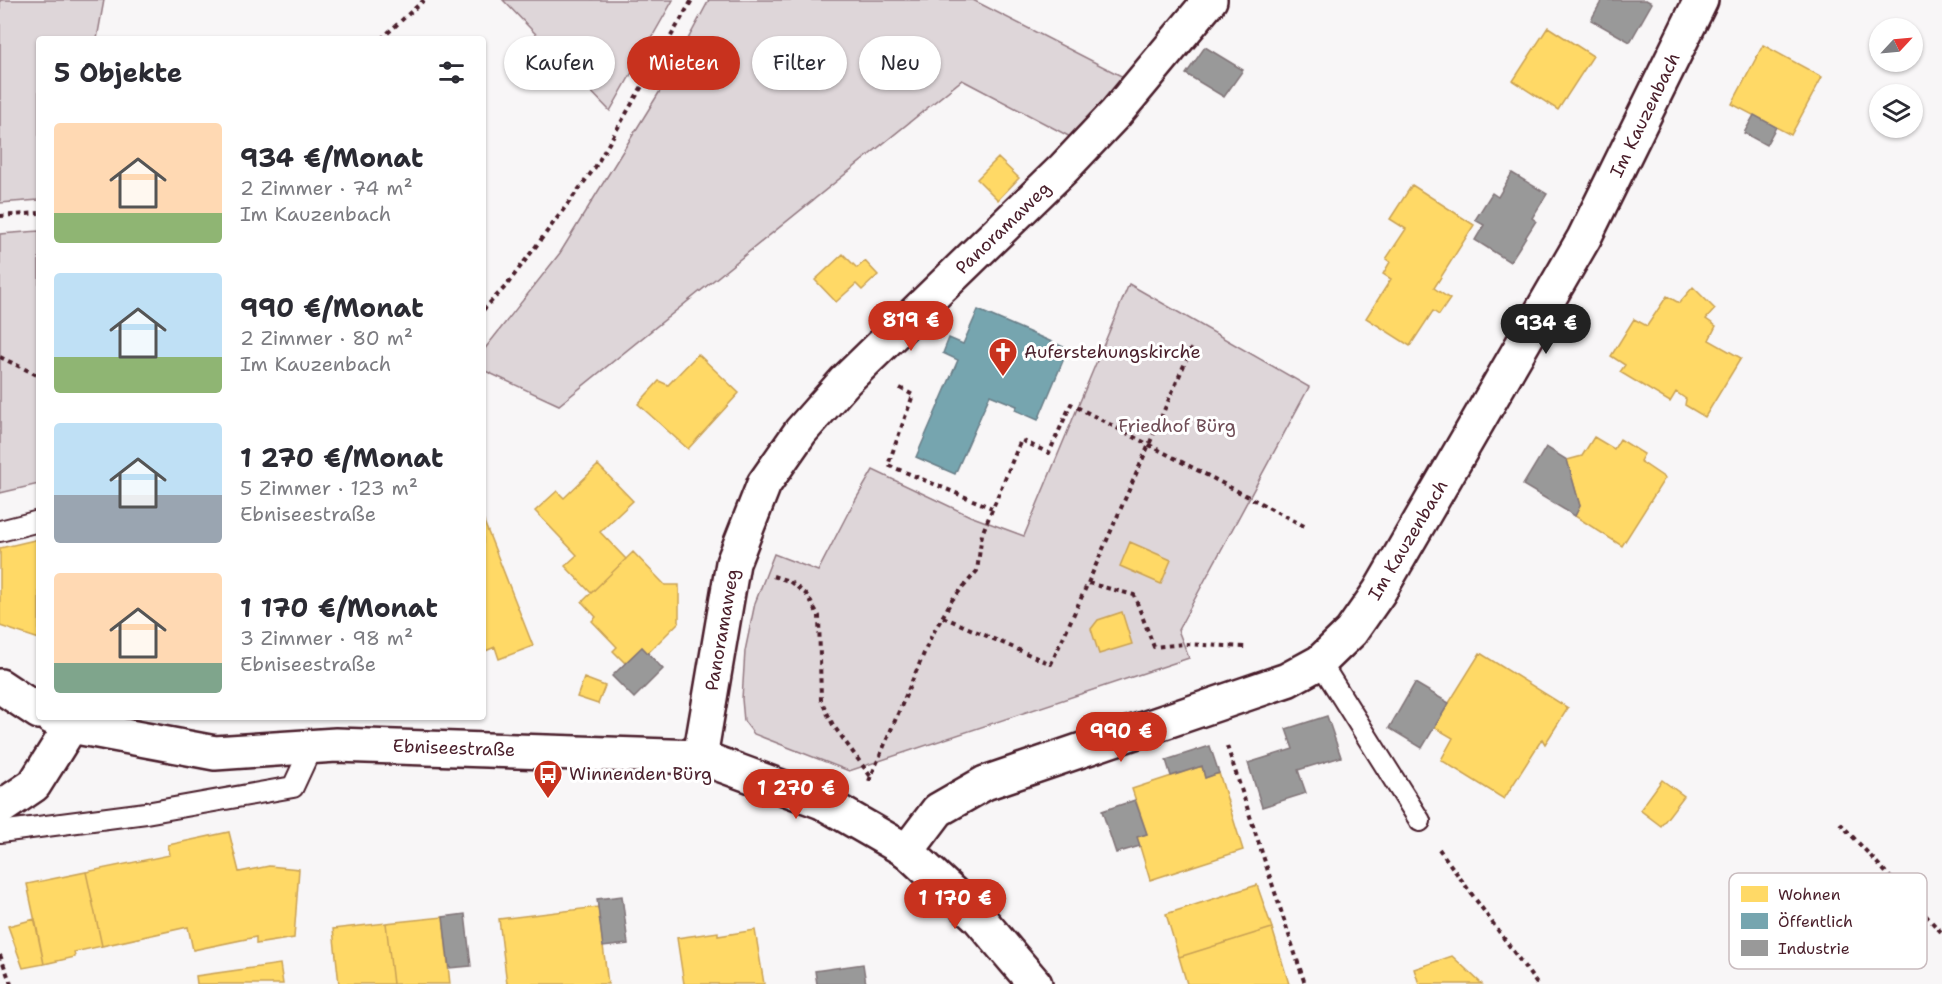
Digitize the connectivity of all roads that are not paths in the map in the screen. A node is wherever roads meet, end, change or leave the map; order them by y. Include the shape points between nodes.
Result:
1 (1210, 0) edge
2 (1701, 0) edge
3 (36, 522) edge
4 (0, 531) edge
5 (1320, 662) junction
6 (0, 686) edge
7 (36, 710) edge
8 (61, 722) edge
9 (312, 746) junction
10 (700, 757) junction
11 (0, 808) edge
12 (1420, 821) road end
13 (0, 832) edge
14 (906, 851) junction
15 (1035, 984) edge

1 - 10 street, Panoramaweg via 1116,114 845,381 801,431 764,484 733,562
2 - 5 street, Im Kauzenbach via 1584,238 1379,592 1351,632
3 - 4 lane
5 - 12 lane
5 - 14 street, Im Kauzenbach via 1287,680 985,783 938,810
6 - 7 street
8 - 9 street, Ebniseestraße via 215,753
8 - 11 street via 34,785
9 - 10 street, Ebniseestraße
9 - 13 lane via 293,787 146,813
10 - 14 street, Ebniseestraße via 822,802
14 - 15 street, Ebniseestraße via 978,917

